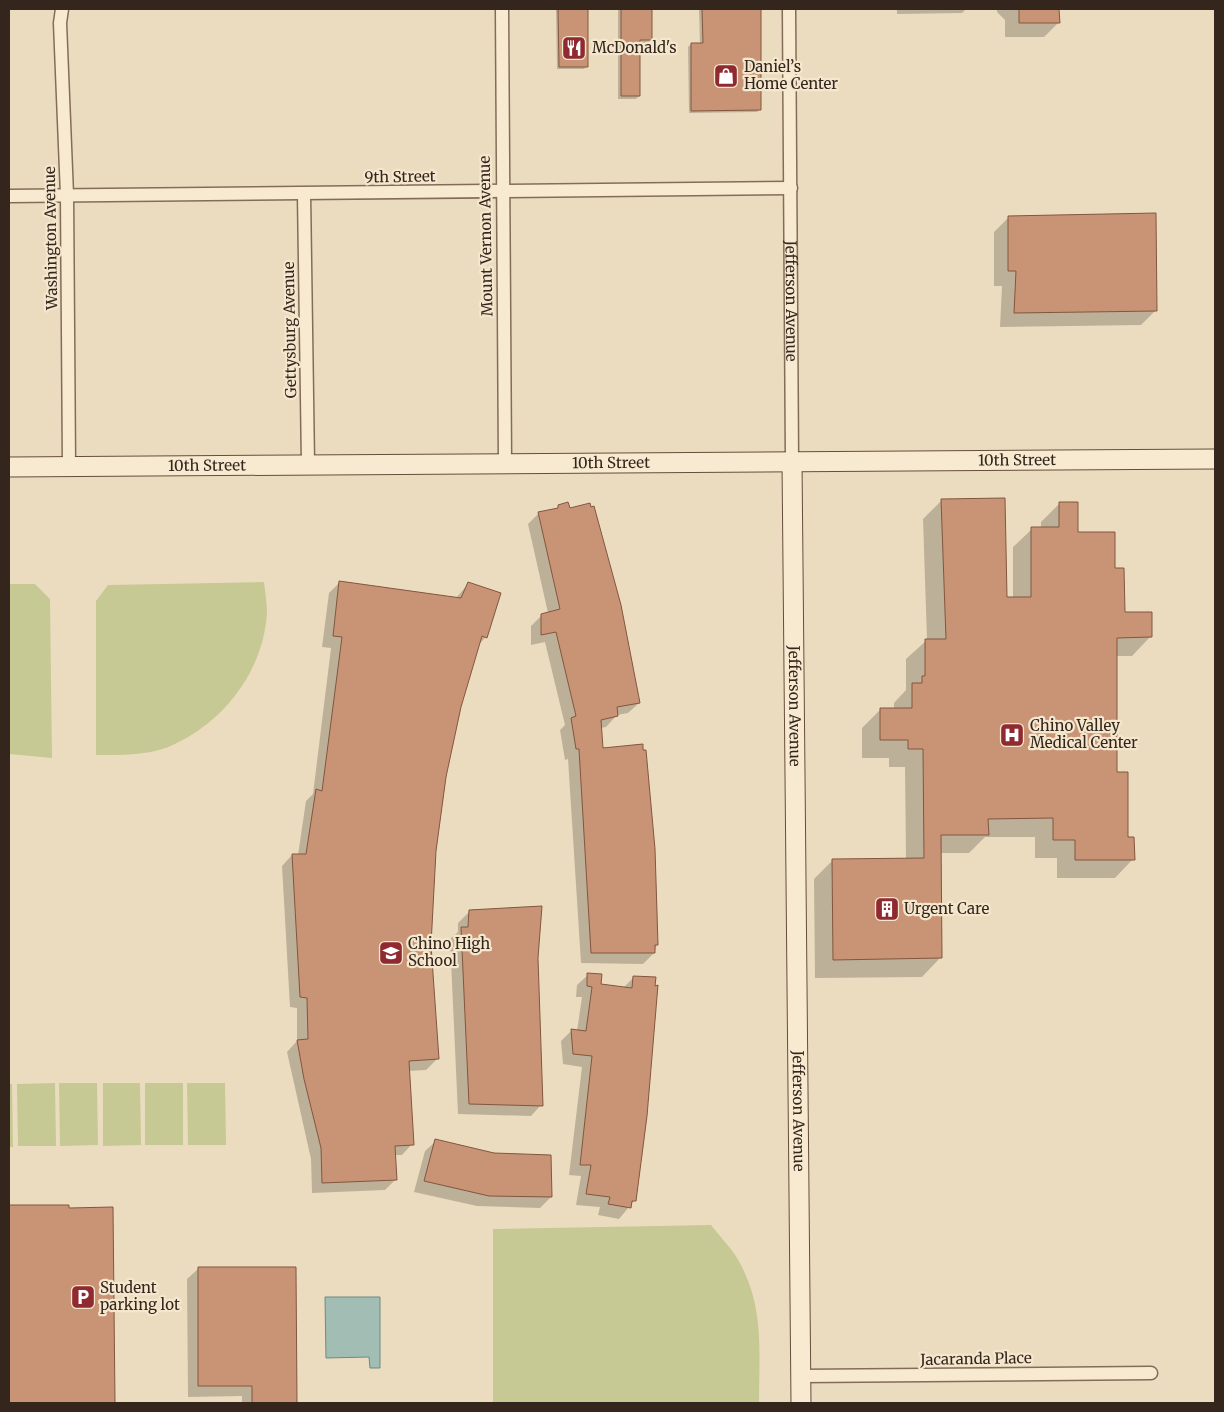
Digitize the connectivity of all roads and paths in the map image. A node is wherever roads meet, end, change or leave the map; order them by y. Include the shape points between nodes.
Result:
1 (62, 9) edge
2 (502, 9) edge
3 (789, 9) edge
4 (791, 188) junction
5 (502, 192) junction
6 (304, 194) junction
7 (67, 195) junction
8 (9, 196) edge
9 (1215, 459) edge
10 (792, 461) junction
11 (505, 463) junction
12 (308, 464) junction
13 (69, 466) junction
14 (9, 467) edge
15 (1151, 1373) dead end
16 (800, 1376) junction
17 (801, 1403) edge

1 - 7 street, Washington Avenue
2 - 5 street, Mount Vernon Avenue
3 - 4 street, Jefferson Avenue
4 - 5 street, 9th Street
4 - 10 street, Jefferson Avenue
5 - 6 street, 9th Street
5 - 11 street, Mount Vernon Avenue
6 - 7 street, 9th Street
6 - 12 street, Gettysburg Avenue
7 - 8 street, 9th Street
7 - 13 street, Washington Avenue
9 - 10 street, 10th Street
10 - 11 street, 10th Street
10 - 16 street, Jefferson Avenue
11 - 12 street, 10th Street
12 - 13 street, 10th Street
13 - 14 street, 10th Street
15 - 16 street, Jacaranda Place
16 - 17 street, Jefferson Avenue

